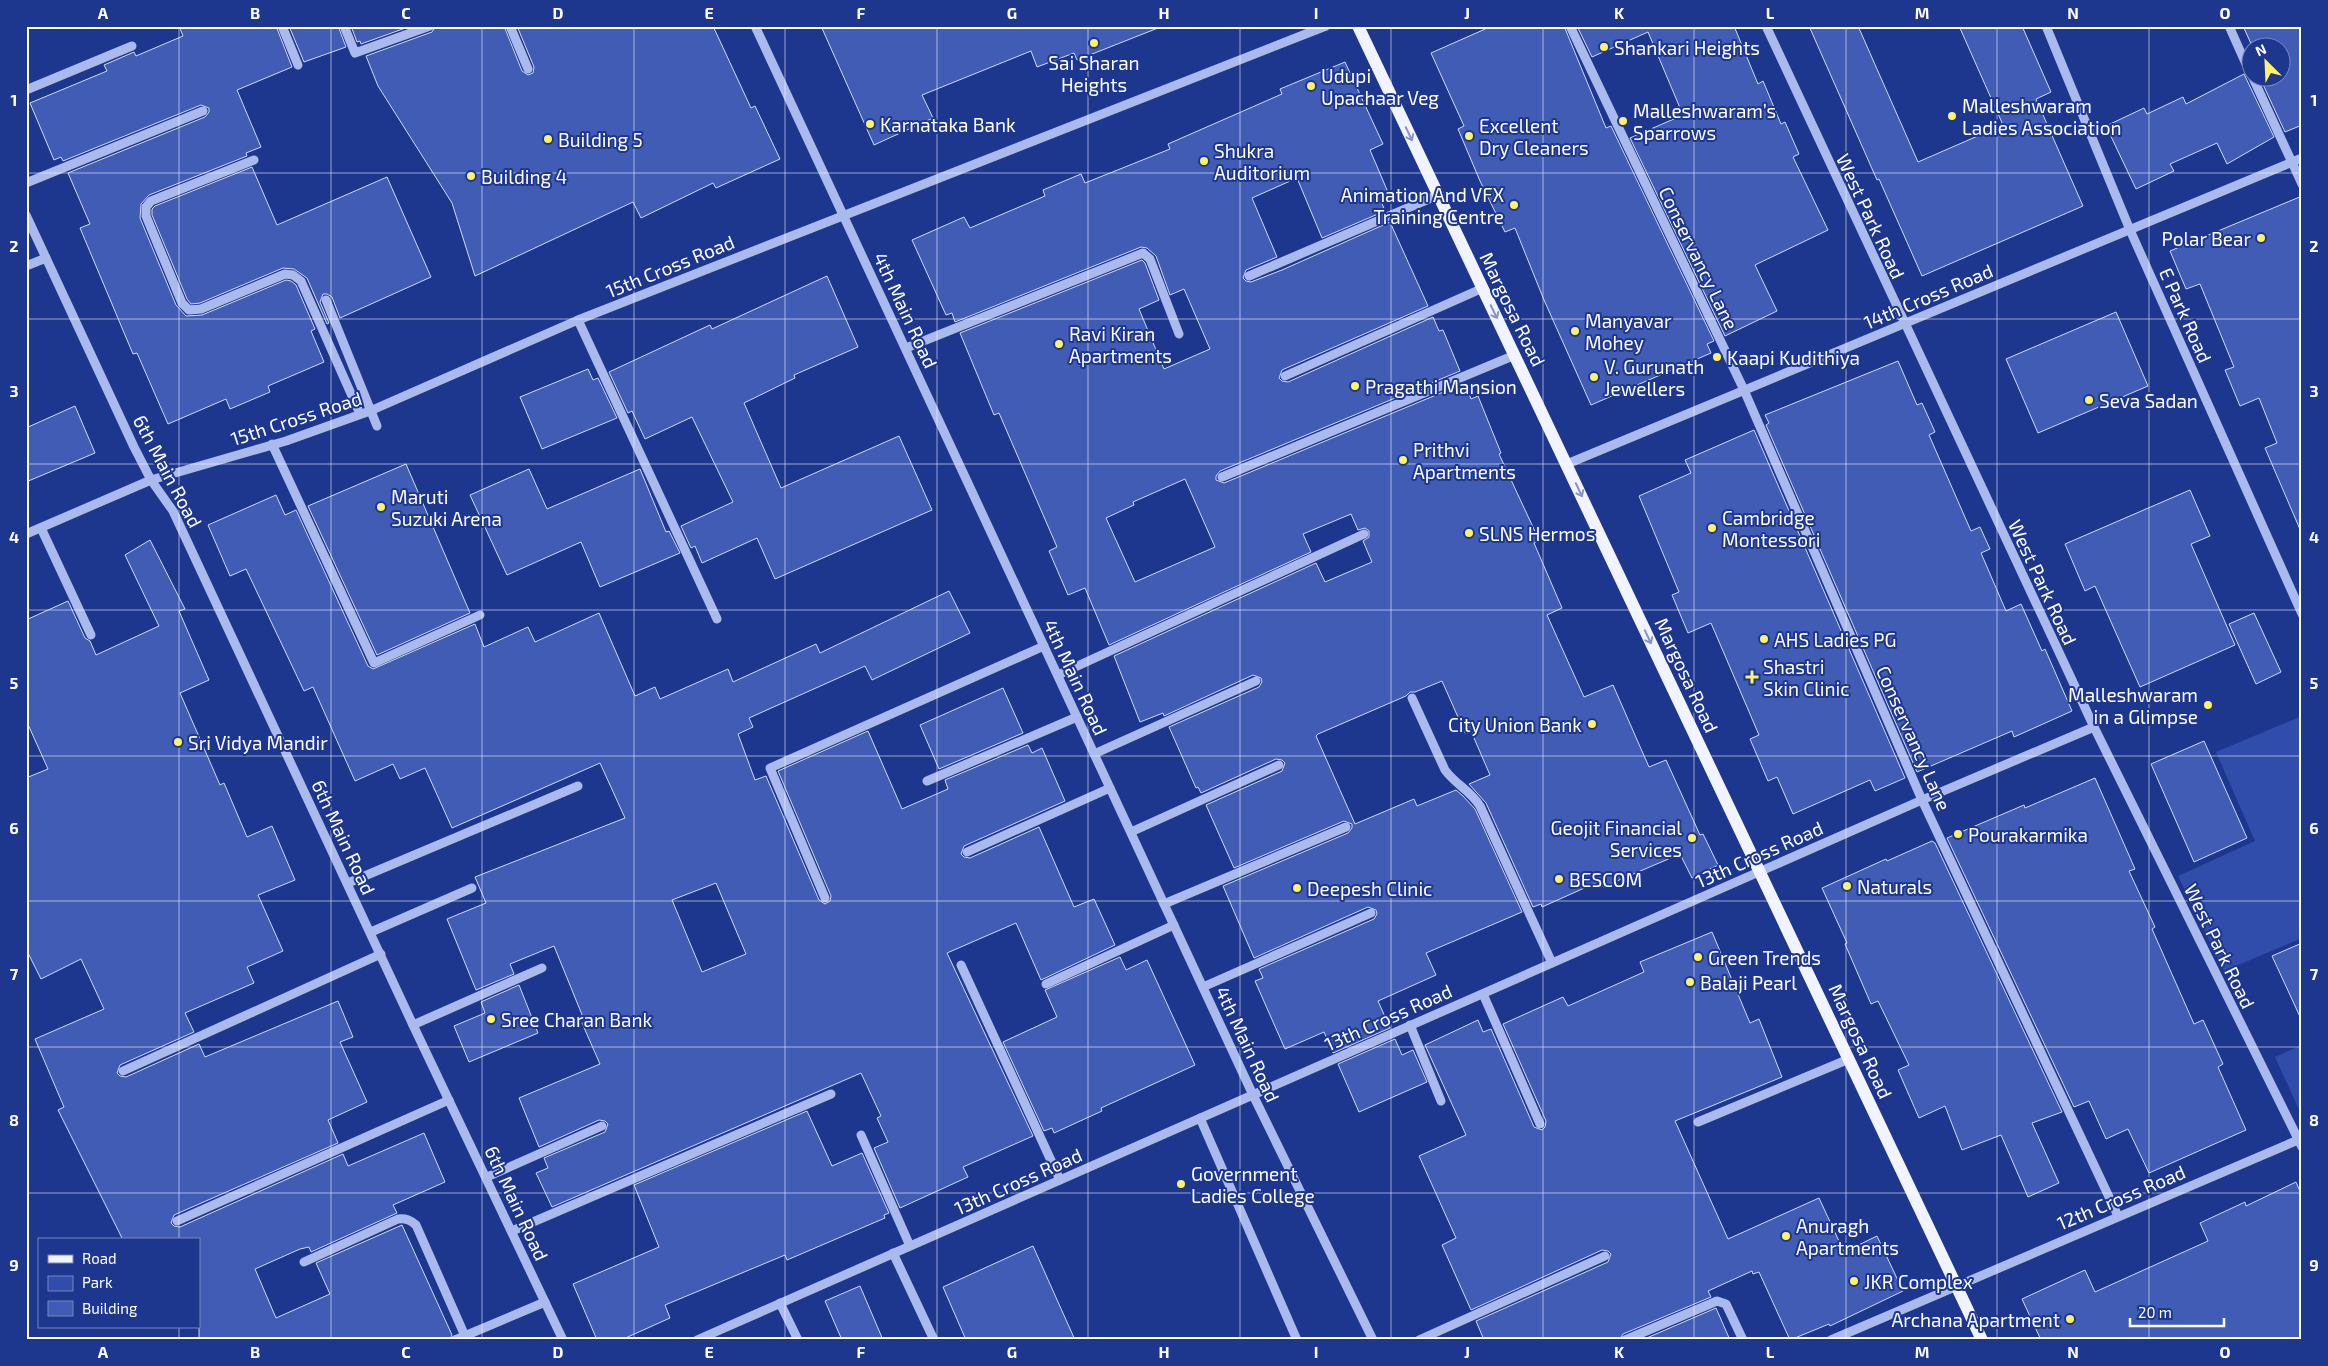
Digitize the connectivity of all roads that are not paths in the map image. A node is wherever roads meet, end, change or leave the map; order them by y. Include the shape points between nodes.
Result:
1 (282, 26) edge
2 (344, 26) edge
3 (430, 26) edge
4 (510, 26) edge
5 (755, 26) edge
6 (1326, 26) edge
7 (1358, 26) edge
8 (1570, 26) edge
9 (1766, 26) edge
10 (2046, 26) edge
11 (2229, 26) edge
12 (132, 46) dead end
13 (2240, 51) edge
14 (298, 65) dead end
15 (528, 69) dead end
16 (2258, 88) edge
17 (26, 90) edge
18 (203, 111) dead end
19 (2302, 158) edge
20 (254, 160) dead end
21 (2292, 163) junction
22 (26, 183) edge
23 (2302, 184) edge
24 (1438, 195) junction
25 (843, 214) junction
26 (26, 215) edge
27 (2130, 230) junction
28 (46, 258) junction
29 (26, 266) edge
30 (1249, 276) dead end
31 (1483, 288) junction
32 (326, 300) dead end
33 (578, 320) junction
34 (1904, 324) junction
35 (1179, 334) dead end
36 (906, 348) junction
37 (1515, 355) junction
38 (1285, 376) dead end
39 (1744, 390) junction
40 (370, 411) junction
41 (360, 414) junction
42 (377, 426) dead end
43 (272, 444) junction
44 (1567, 464) junction
45 (1222, 477) dead end
46 (152, 480) junction
47 (41, 528) junction
48 (26, 534) edge
49 (1364, 534) dead end
50 (2302, 614) edge
51 (480, 615) dead end
52 (717, 619) dead end
53 (91, 635) dead end
54 (1044, 646) junction
55 (1058, 675) junction
56 (1256, 682) dead end
57 (1412, 698) dead end
58 (1077, 717) junction
59 (2094, 727) junction
60 (1094, 754) junction
61 (1279, 765) dead end
62 (928, 781) dead end
63 (578, 786) dead end
64 (1110, 788) junction
65 (1922, 800) junction
66 (1346, 827) dead end
67 (1131, 832) junction
68 (967, 852) dead end
69 (1760, 872) junction
70 (348, 884) junction
71 (472, 888) dead end
72 (825, 898) dead end
73 (1164, 904) junction
74 (1370, 913) dead end
75 (1174, 925) junction
76 (370, 932) junction
77 (381, 954) junction
78 (1552, 963) junction
79 (961, 964) dead end
80 (542, 968) dead end
81 (1046, 984) dead end
82 (1203, 987) junction
83 (1483, 994) junction
84 (413, 1025) junction
85 (1410, 1025) junction
86 (1849, 1059) junction
87 (123, 1071) dead end
88 (831, 1094) dead end
89 (1253, 1095) junction
90 (449, 1100) junction
91 (1442, 1102) dead end
92 (1200, 1118) junction
93 (1698, 1122) dead end
94 (1540, 1124) dead end
95 (602, 1126) dead end
96 (861, 1135) dead end
97 (2300, 1143) edge
98 (487, 1177) junction
99 (1060, 1180) junction
100 (2118, 1216) junction
101 (178, 1221) dead end
102 (512, 1231) junction
103 (910, 1246) junction
104 (893, 1253) junction
105 (1605, 1256) dead end
106 (304, 1262) dead end
107 (1956, 1285) junction
108 (545, 1302) junction
109 (780, 1303) junction
110 (465, 1336) junction
111 (456, 1340) edge
112 (563, 1340) edge
113 (697, 1340) edge
114 (798, 1340) edge
115 (934, 1340) edge
116 (1297, 1340) edge
117 (1373, 1340) edge
118 (1419, 1340) edge
119 (1625, 1340) edge
120 (1743, 1340) edge
121 (1830, 1340) edge
122 (1982, 1340) edge

1 - 14 street
2 - 3 street via 355,54
4 - 15 street
5 - 25 street, 4th Main Road
6 - 25 street, 15th Cross Road
7 -> 24 main road, Margosa Road
8 - 39 street, Conservancy Lane
9 - 34 street, West Park Road
10 - 27 street, E Park Road
11 - 13 street
12 - 17 street
16 - 21 street
18 - 22 street
19 - 21 street, 14th Cross Road
20 - 41 street via 151,201 146,207 146,216 182,303 189,310 201,309 285,274 293,275 301,281
21 - 23 street
21 - 27 street, 14th Cross Road
24 - 30 street
24 - 31 main road, Margosa Road
25 - 33 street, 15th Cross Road
25 - 36 street, 4th Main Road
26 - 28 street, 6th Main Road
27 - 34 street, 14th Cross Road
27 - 50 street, E Park Road
28 - 29 street
28 - 46 street, 6th Main Road
31 -> 37 main road, Margosa Road
31 - 38 street
32 - 40 street
33 - 40 street, 15th Cross Road
33 - 52 street
34 - 39 street, 14th Cross Road
34 - 59 street, West Park Road
35 - 36 street via 1150,259 1143,253
36 - 54 street, 4th Main Road
37 - 44 main road, Margosa Road
37 - 45 street
39 - 44 street, 14th Cross Road
39 - 65 street, Conservancy Lane
40 - 41 street, 15th Cross Road
40 - 42 street
41 - 43 street, 15th Cross Road
43 - 46 street, 15th Cross Road
43 - 51 street via 374,663
44 -> 69 main road, Margosa Road
46 - 47 street, 15th Cross Road
46 - 70 street, 6th Main Road via 173,511
47 - 48 street, 15th Cross Road
47 - 53 street
49 - 55 street
54 - 55 street, 4th Main Road
54 - 72 street via 770,768
55 - 58 street, 4th Main Road
56 - 60 street
57 - 78 street via 1445,770 1452,780 1476,798
58 - 60 street, 4th Main Road
58 - 62 street
59 - 65 street, 13th Cross Road
59 - 97 street, West Park Road
60 - 64 street, 4th Main Road
61 - 67 street
63 - 70 street
64 - 67 street, 4th Main Road
64 - 68 street
65 - 69 street, 13th Cross Road
65 - 100 street, Conservancy Lane
66 - 73 street
67 - 73 street, 4th Main Road
69 - 78 street, 13th Cross Road
69 - 86 main road, Margosa Road
70 - 76 street, 6th Main Road
71 - 76 street
73 - 75 street, 4th Main Road
74 - 82 street
75 - 81 street
75 - 82 street, 4th Main Road
76 - 77 street, 6th Main Road
77 - 84 street, 6th Main Road
77 - 87 street
78 - 83 street, 13th Cross Road
79 - 99 street
80 - 84 street
82 - 89 street, 4th Main Road
83 - 85 street, 13th Cross Road
83 - 94 street
84 - 90 street, 6th Main Road
85 - 89 street, 13th Cross Road
85 - 91 street
86 - 93 street
86 - 107 main road, Margosa Road
88 - 102 street
89 - 92 street, 13th Cross Road
89 - 117 street, 4th Main Road
90 - 98 street, 6th Main Road
90 - 101 street
92 - 99 street, 13th Cross Road
92 - 116 street
95 - 98 street
96 - 103 street
97 - 100 street, 12th Cross Road
98 - 102 street, 6th Main Road
99 - 103 street, 13th Cross Road
100 - 107 street, 12th Cross Road
102 - 108 street, 6th Main Road
103 - 104 street, 13th Cross Road
104 - 109 street, 13th Cross Road
104 - 115 street
105 - 118 street
106 - 110 street via 405,1218 416,1225
107 - 121 street, 12th Cross Road
107 - 122 main road, Margosa Road
108 - 110 street
108 - 112 street, 6th Main Road
109 - 113 street, 13th Cross Road
109 - 114 street
110 - 111 street
119 - 120 street via 1717,1301 1726,1304

